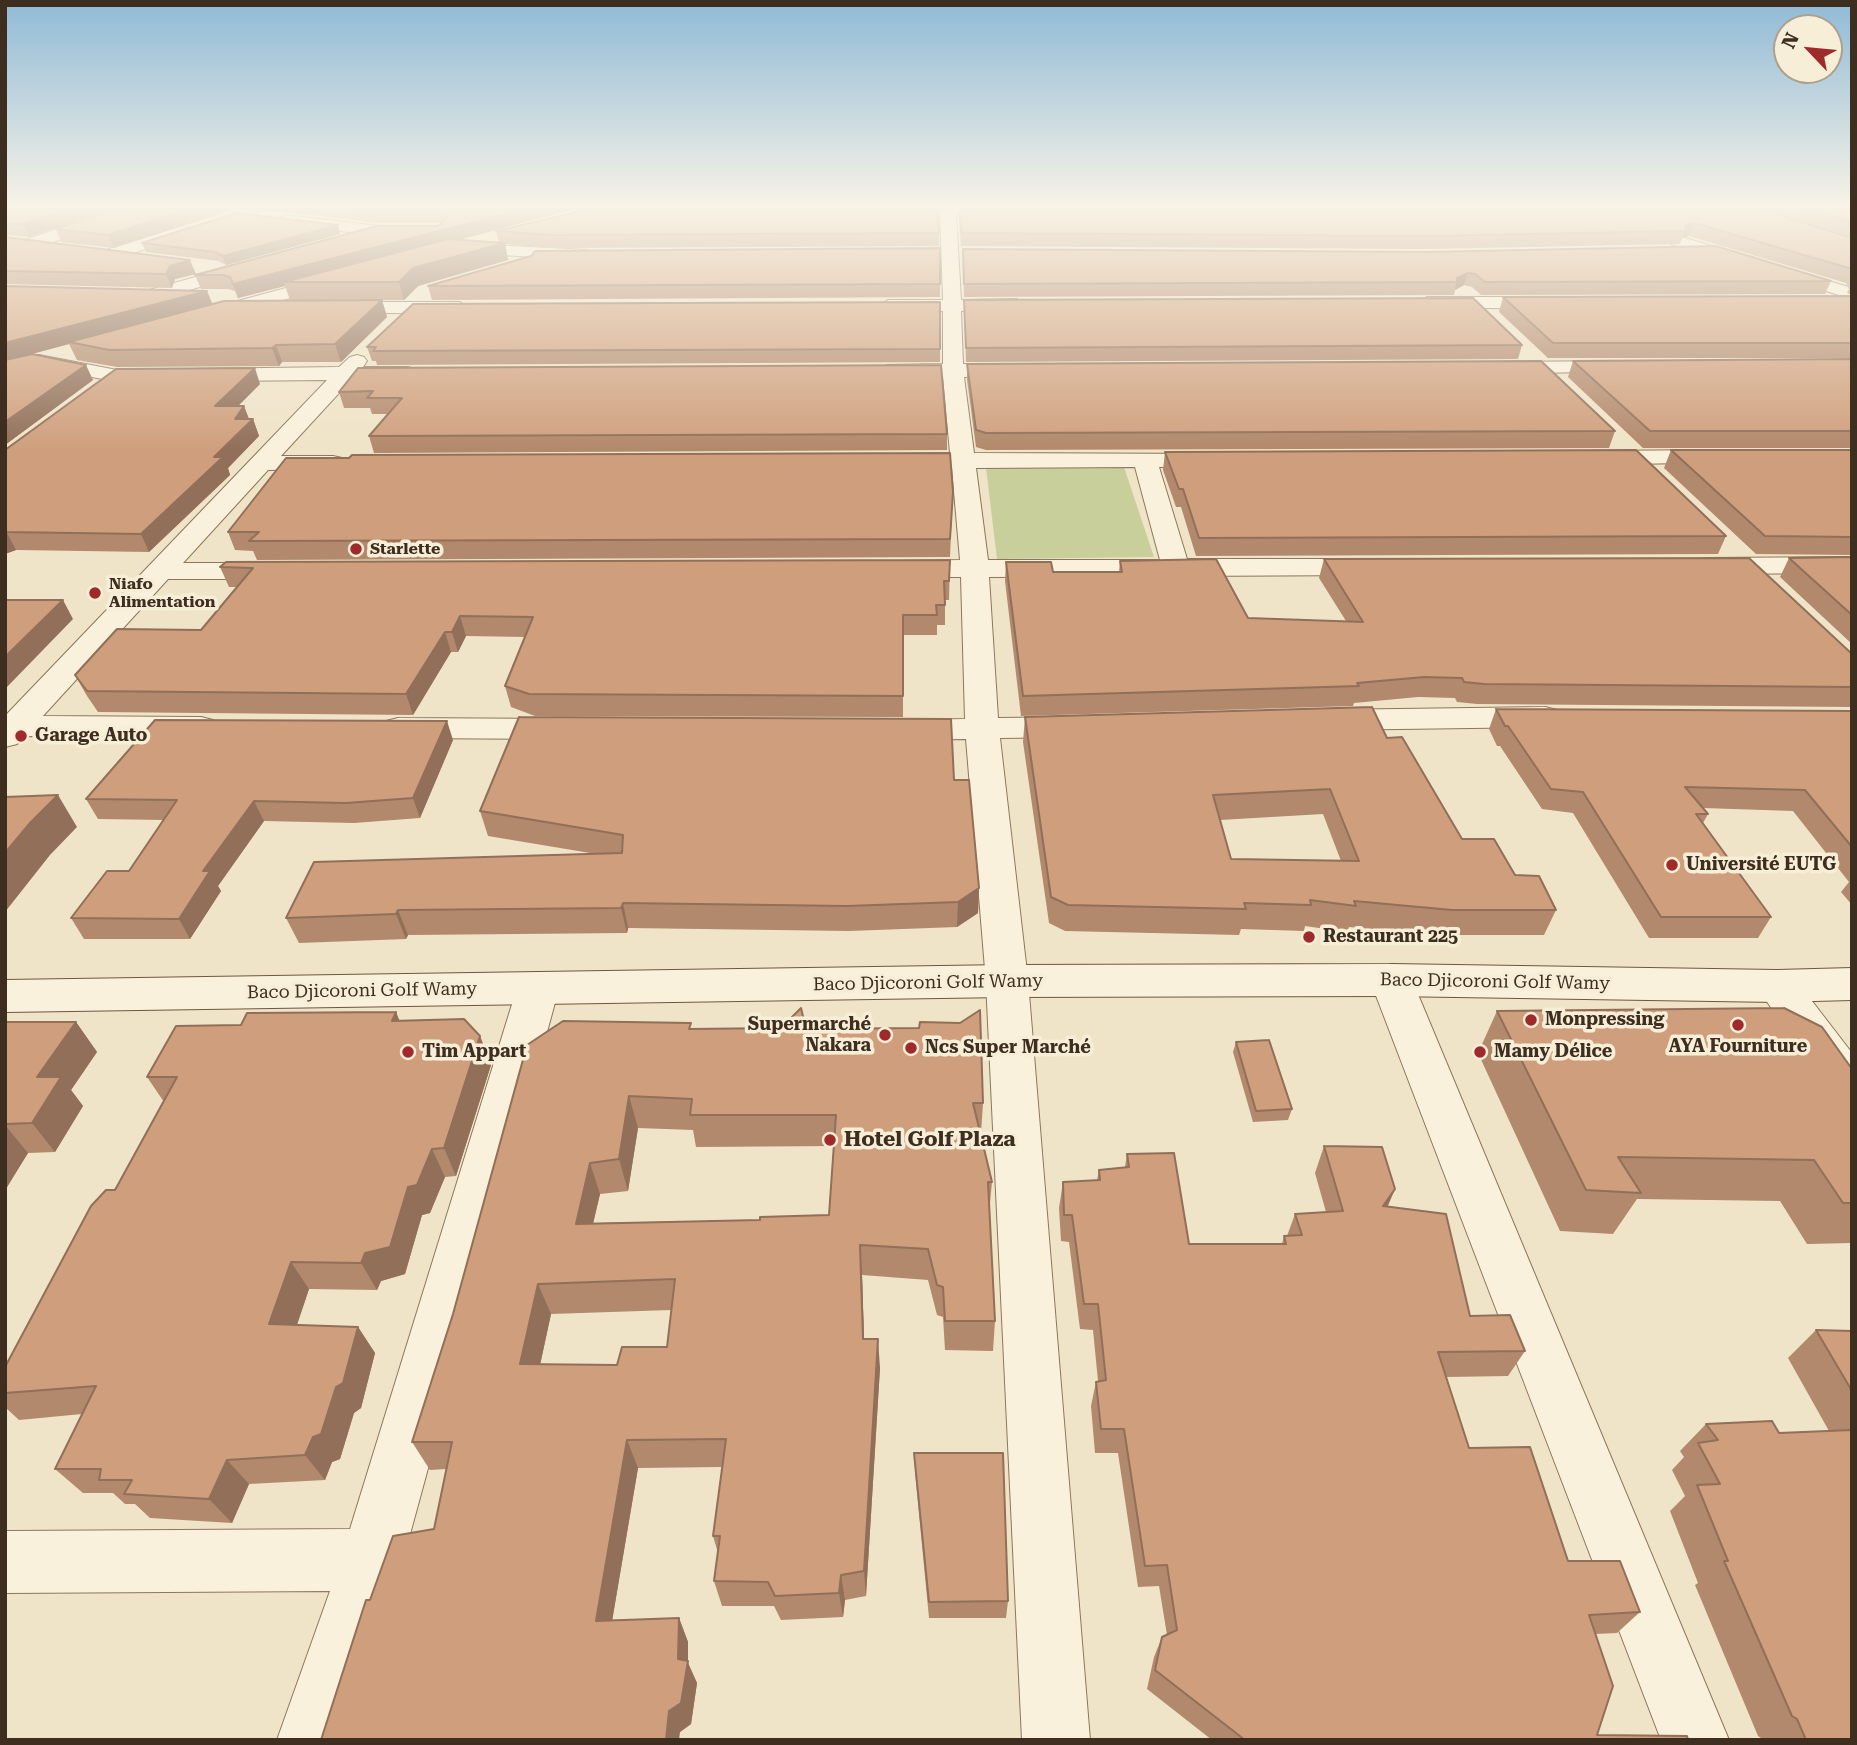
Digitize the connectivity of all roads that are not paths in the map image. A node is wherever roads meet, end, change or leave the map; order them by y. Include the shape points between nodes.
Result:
1 (173, 287) edge
2 (309, 287) edge
3 (950, 287) edge
4 (1458, 287) edge
5 (1831, 287) edge
6 (1852, 294) edge
7 (268, 299) junction
8 (418, 300) junction
9 (1810, 302) edge
10 (1852, 302) edge
11 (1475, 303) junction
12 (1573, 303) edge
13 (1406, 304) edge
14 (950, 305) junction
15 (1033, 305) edge
16 (867, 306) edge
17 (479, 308) edge
18 (230, 309) junction
19 (197, 318) edge
20 (1493, 322) edge
21 (1520, 349) edge
22 (39, 361) junction
23 (1647, 367) edge
24 (1483, 368) edge
25 (1538, 368) junction
26 (953, 370) junction
27 (1036, 370) edge
28 (870, 371) edge
29 (345, 373) junction
30 (428, 373) edge
31 (117, 376) junction
32 (1558, 386) edge
33 (94, 393) edge
34 (1615, 440) edge
35 (1743, 457) edge
36 (1564, 458) edge
37 (1633, 458) junction
38 (1243, 459) edge
39 (962, 460) junction
40 (1146, 460) junction
41 (880, 461) edge
42 (261, 463) junction
43 (358, 463) edge
44 (1653, 476) edge
45 (1852, 565) edge
46 (1679, 566) edge
47 (1399, 567) edge
48 (1175, 568) junction
49 (879, 569) edge
50 (975, 569) junction
51 (161, 571) junction
52 (299, 571) edge
53 (1573, 717) edge
54 (1297, 720) edge
55 (1105, 726) edge
56 (236, 727) edge
57 (374, 728) edge
58 (595, 729) edge
59 (8, 730) edge
60 (871, 730) edge
61 (982, 730) junction
62 (1391, 980) junction
63 (1006, 981) junction
64 (1852, 984) edge
65 (1777, 985) junction
66 (538, 988) junction
67 (5, 996) edge
68 (1852, 1088) edge
69 (372, 1560) junction
70 (5, 1562) edge
71 (311, 1740) edge
72 (1056, 1740) edge
73 (1695, 1740) edge

1 - 7 street via 141,296
2 - 7 street
3 - 14 street
4 - 11 street
5 - 6 street
7 - 18 street
8 - 17 street
8 - 18 street
8 - 29 street
9 - 10 street
11 - 12 street
11 - 13 street
11 - 20 street
14 - 15 street
14 - 16 street
14 - 26 street
18 - 19 street
21 - 25 street
22 - 22 street via 18,361 81,350
22 - 31 street
23 - 25 street
24 - 25 street
25 - 32 street
26 - 27 street
26 - 28 street
26 - 39 street
29 - 30 street
29 - 31 street
29 - 42 street
31 - 33 street
34 - 37 street
35 - 37 street
36 - 37 street
37 - 44 street
38 - 40 street
39 - 40 street
39 - 41 street
39 - 50 street
40 - 48 street
42 - 43 street
42 - 51 street
45 - 46 street
47 - 48 street
48 - 50 street
49 - 50 street
50 - 61 street
51 - 52 street
51 - 59 street
53 - 54 street
55 - 61 street
56 - 59 street
57 - 58 street
60 - 61 street
61 - 63 street
62 - 63 street, Baco Djicoroni Golf Wamy
62 - 65 street, Baco Djicoroni Golf Wamy
62 - 73 street
63 - 66 street, Baco Djicoroni Golf Wamy
63 - 72 street
64 - 65 street, Baco Djicoroni Golf Wamy
65 - 68 street
66 - 67 street, Baco Djicoroni Golf Wamy
66 - 69 street
69 - 70 street
69 - 71 street

